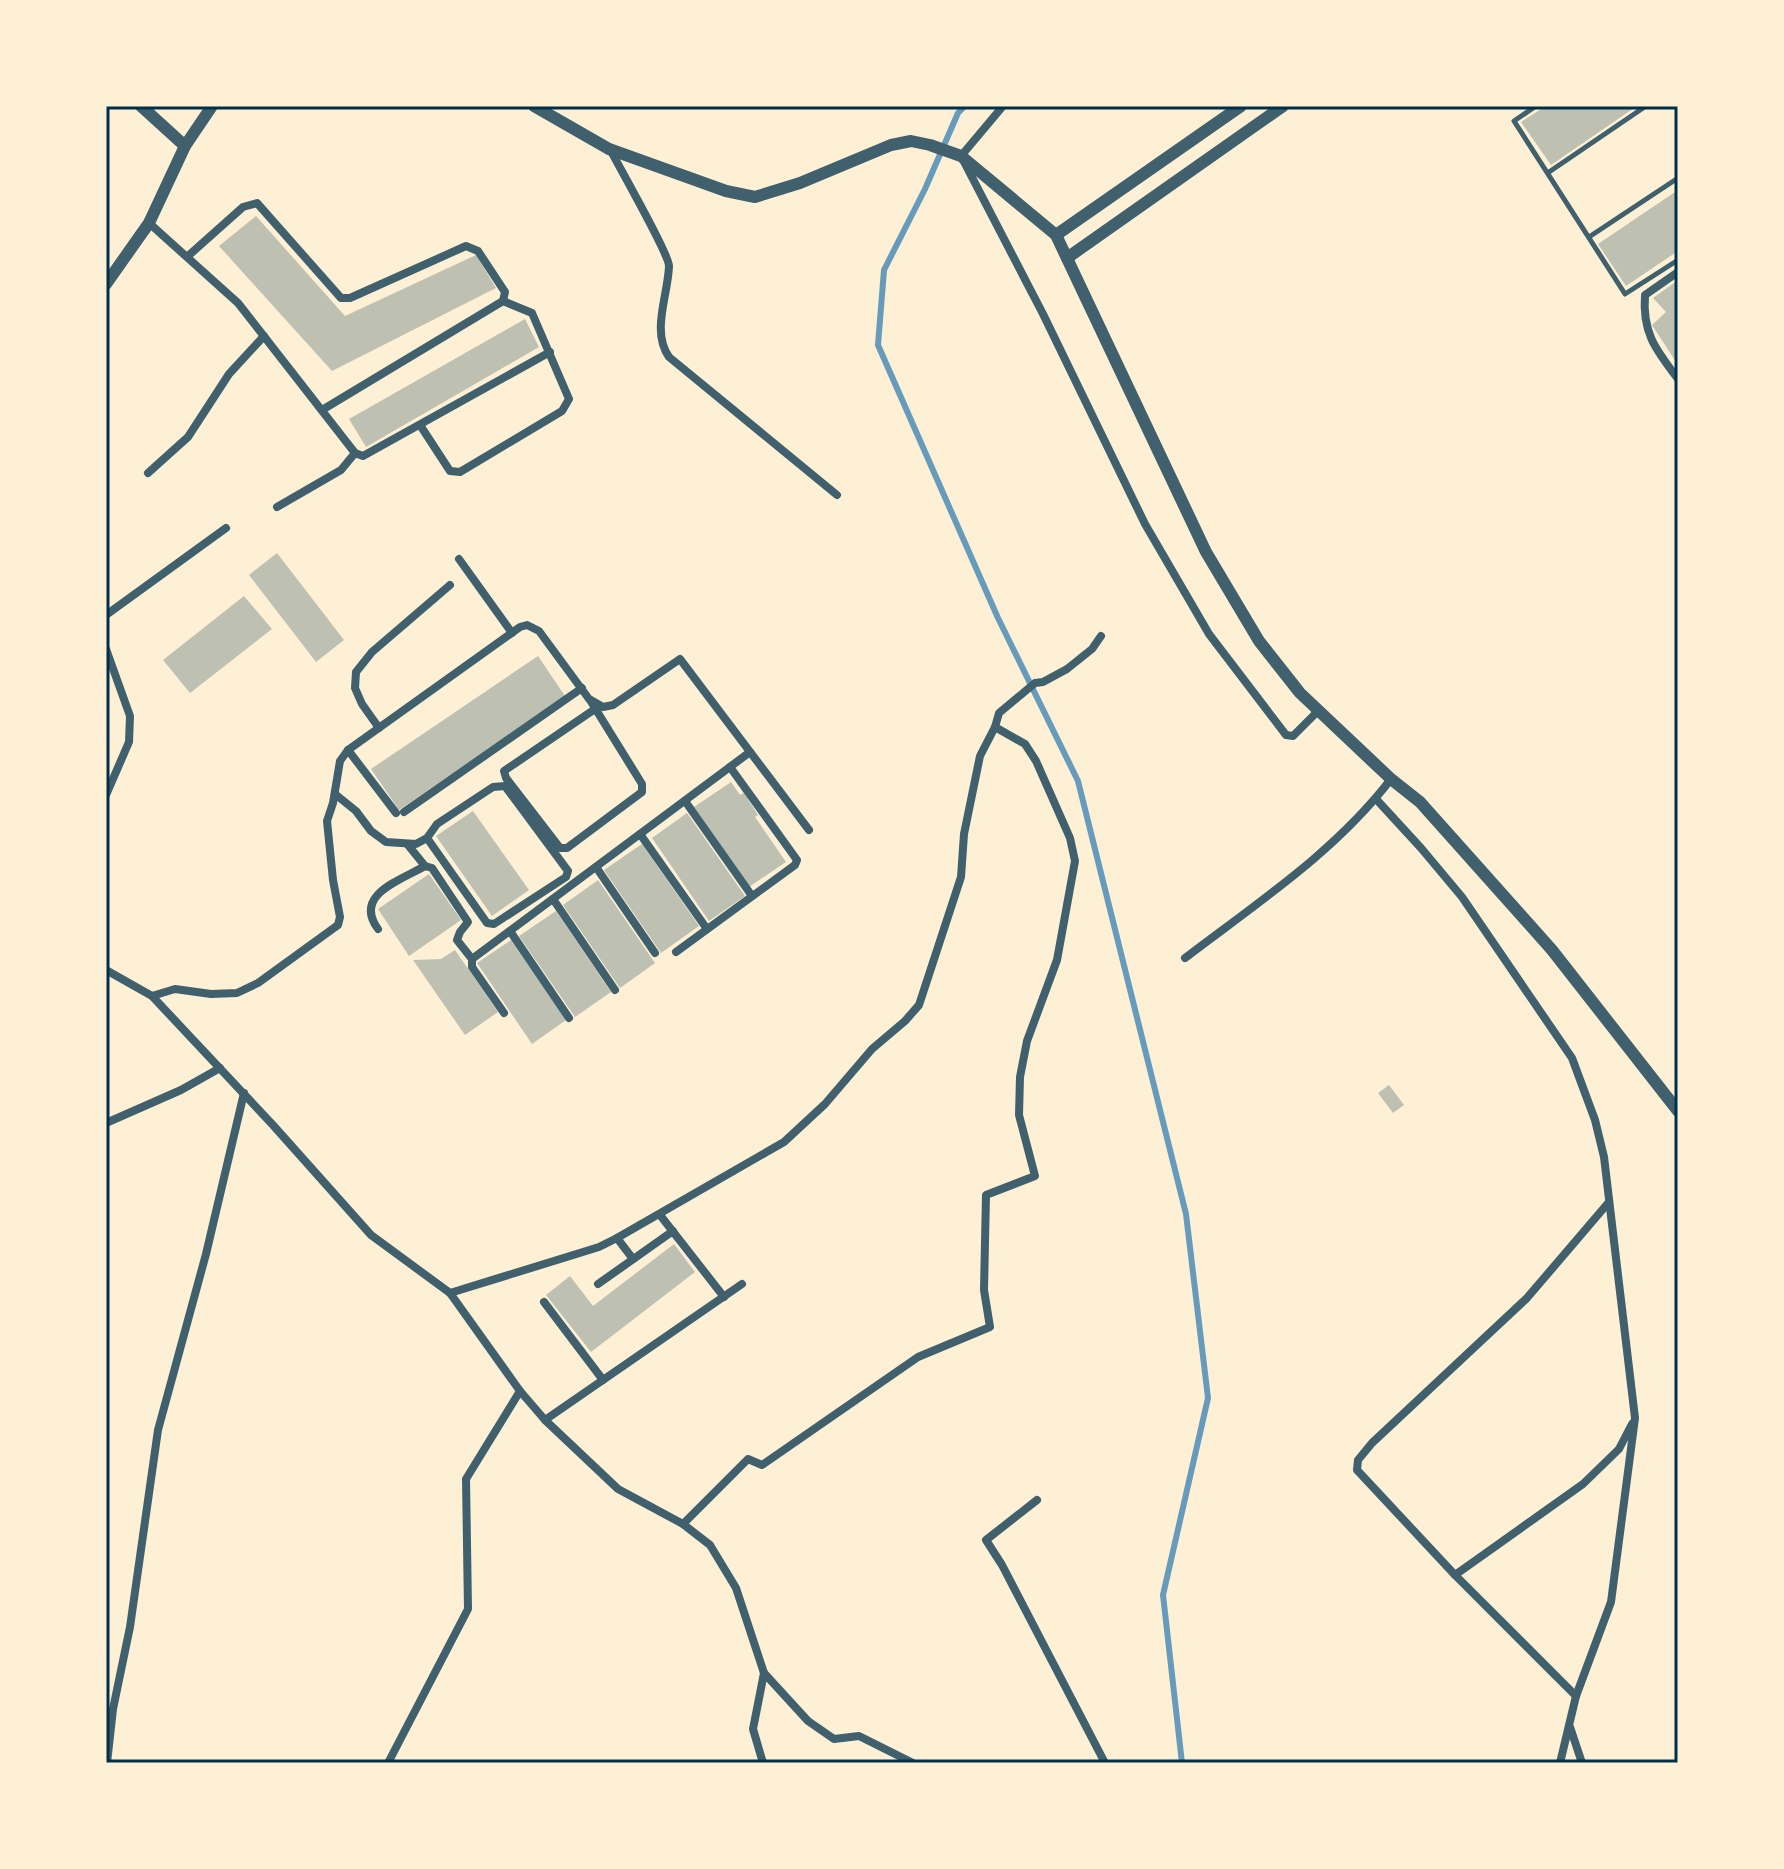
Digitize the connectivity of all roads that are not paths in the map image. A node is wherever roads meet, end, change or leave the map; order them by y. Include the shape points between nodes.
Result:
1 (141, 106) edge
2 (212, 106) edge
3 (534, 106) edge
4 (1003, 106) edge
5 (1241, 106) edge
6 (1283, 106) edge
7 (1536, 106) edge
8 (1646, 106) edge
9 (185, 146) junction
10 (609, 149) junction
11 (958, 155) junction
12 (1549, 172) junction
13 (1678, 178) edge
14 (149, 223) junction
15 (1056, 235) junction
16 (1589, 237) junction
17 (188, 256) junction
18 (1067, 258) junction
19 (1678, 260) edge
20 (1678, 272) edge
21 (106, 284) edge
22 (503, 301) junction
23 (264, 336) junction
24 (550, 352) junction
25 (1678, 379) edge
26 (322, 410) junction
27 (420, 425) junction
28 (355, 453) junction
29 (148, 473) dead end
30 (837, 495) dead end
31 (277, 507) dead end
32 (226, 528) dead end
33 (459, 559) dead end
34 (450, 585) dead end
35 (106, 615) edge
36 (512, 633) junction
37 (1101, 636) dead end
38 (106, 649) edge
39 (582, 688) junction
40 (589, 699) junction
41 (595, 709) junction
42 (1318, 711) junction
43 (995, 727) junction
44 (379, 728) junction
45 (348, 750) junction
46 (750, 752) junction
47 (730, 767) junction
48 (1391, 779) junction
49 (335, 794) junction
50 (106, 795) edge
51 (1376, 799) junction
52 (685, 801) junction
53 (809, 830) dead end
54 (640, 834) junction
55 (427, 838) junction
56 (408, 845) junction
57 (425, 866) junction
58 (596, 867) junction
59 (752, 896) junction
60 (553, 899) junction
61 (378, 929) dead end
62 (707, 929) junction
63 (510, 931) junction
64 (676, 952) dead end
65 (655, 953) dead end
66 (1185, 958) dead end
67 (472, 959) junction
68 (106, 970) edge
69 (615, 990) dead end
70 (152, 996) junction
71 (504, 1013) dead end
72 (569, 1018) dead end
73 (220, 1068) junction
74 (244, 1093) junction
75 (1678, 1111) edge
76 (106, 1123) edge
77 (1609, 1202) junction
78 (660, 1215) junction
79 (673, 1231) junction
80 (617, 1238) junction
81 (633, 1259) junction
82 (598, 1284) dead end
83 (742, 1284) dead end
84 (450, 1293) junction
85 (724, 1297) junction
86 (544, 1302) dead end
87 (603, 1380) junction
88 (520, 1391) junction
89 (1635, 1418) junction
90 (545, 1420) junction
91 (1037, 1500) dead end
92 (683, 1524) junction
93 (1455, 1575) junction
94 (764, 1673) junction
95 (1576, 1696) junction
96 (1569, 1726) junction
97 (107, 1763) edge
98 (388, 1763) edge
99 (763, 1763) edge
100 (913, 1763) edge
101 (1105, 1763) edge
102 (1560, 1763) edge
103 (1582, 1763) edge

1 - 9 street
2 - 9 street
3 - 10 street
4 - 11 street
5 - 15 street
6 - 18 street
7 - 12 lane via 1514,121
8 - 12 lane
9 - 14 street
10 - 11 street via 755,197 891,145 911,141
10 - 30 street via 670,262 663,348
11 - 15 street
11 - 42 street via 1145,524 1209,634 1286,735 1293,736
12 - 16 lane
13 - 16 lane
14 - 17 street
14 - 21 street
15 - 18 street
16 - 19 lane via 1625,294
17 - 22 street via 243,207 257,203 341,298 466,246 478,251 505,292
17 - 23 street
18 - 42 street via 1223,584 1259,641
20 - 25 street via 1645,295 1643,318 1653,346
22 - 24 street via 532,313
22 - 26 street
23 - 26 street
23 - 29 street via 229,374 188,437
24 - 27 street
24 - 27 street via 569,399 562,411 460,472 450,471
26 - 28 street
27 - 28 street via 370,453
28 - 31 street via 341,470
32 - 35 street
33 - 36 street
34 - 44 street via 356,672 355,688
36 - 39 street via 527,625 539,631
36 - 44 street
37 - 43 street via 1067,669 1035,683 999,713
38 - 50 street via 130,716 129,742
39 - 40 street
39 - 45 street via 400,812
40 - 41 street
40 - 46 street via 603,707 613,705 680,659
41 - 41 street via 642,792 560,848 504,771
42 - 48 street
43 - 78 street via 980,756 961,877 919,1005 784,1142
43 - 92 street via 1025,744 1036,761 1075,861 1057,960 1027,1041 1020,1077 1019,1115 1035,1176 986,1195 984,1290 990,1327 918,1357 762,1465 748,1459
44 - 45 street
45 - 49 street via 340,761
46 - 47 street
46 - 53 street
47 - 52 street
47 - 59 street via 797,860
48 - 51 street
48 - 75 street via 1420,802 1552,950
49 - 56 street via 386,842
49 - 70 street via 327,821 338,925 237,993 175,989
51 - 66 street via 1330,846
51 - 77 street via 1462,897 1572,1058 1595,1120
52 - 54 street
52 - 59 street
54 - 58 street
54 - 62 street
55 - 55 street via 437,824 493,787 505,786 568,871 494,924 487,923
55 - 56 street
56 - 57 street
57 - 61 street via 376,895 369,917
57 - 67 street via 432,868 468,922 457,940
58 - 60 street
58 - 65 street
59 - 62 street
60 - 63 street
60 - 69 street
62 - 64 street
63 - 67 street
63 - 72 street
67 - 71 street via 472,967
68 - 70 street
70 - 73 street
73 - 74 street
73 - 76 street
74 - 84 street via 371,1235
74 - 97 street via 158,1430
77 - 89 street
77 - 93 street via 1527,1298 1358,1460 1357,1470
78 - 79 street
78 - 80 street
79 - 81 street
79 - 85 street
80 - 81 street
80 - 84 street
81 - 82 street
83 - 85 street
84 - 88 street
85 - 87 street
86 - 87 street
87 - 90 street
88 - 90 street
88 - 98 street via 466,1479 468,1609
89 - 93 street via 1619,1449 1583,1484
89 - 95 street via 1611,1602
90 - 92 street via 618,1489
91 - 101 street via 986,1540
92 - 94 street via 710,1545 736,1588
93 - 95 street
94 - 99 street via 753,1729
94 - 100 street via 808,1721 834,1739 859,1736
95 - 96 street
96 - 102 street
96 - 103 street

